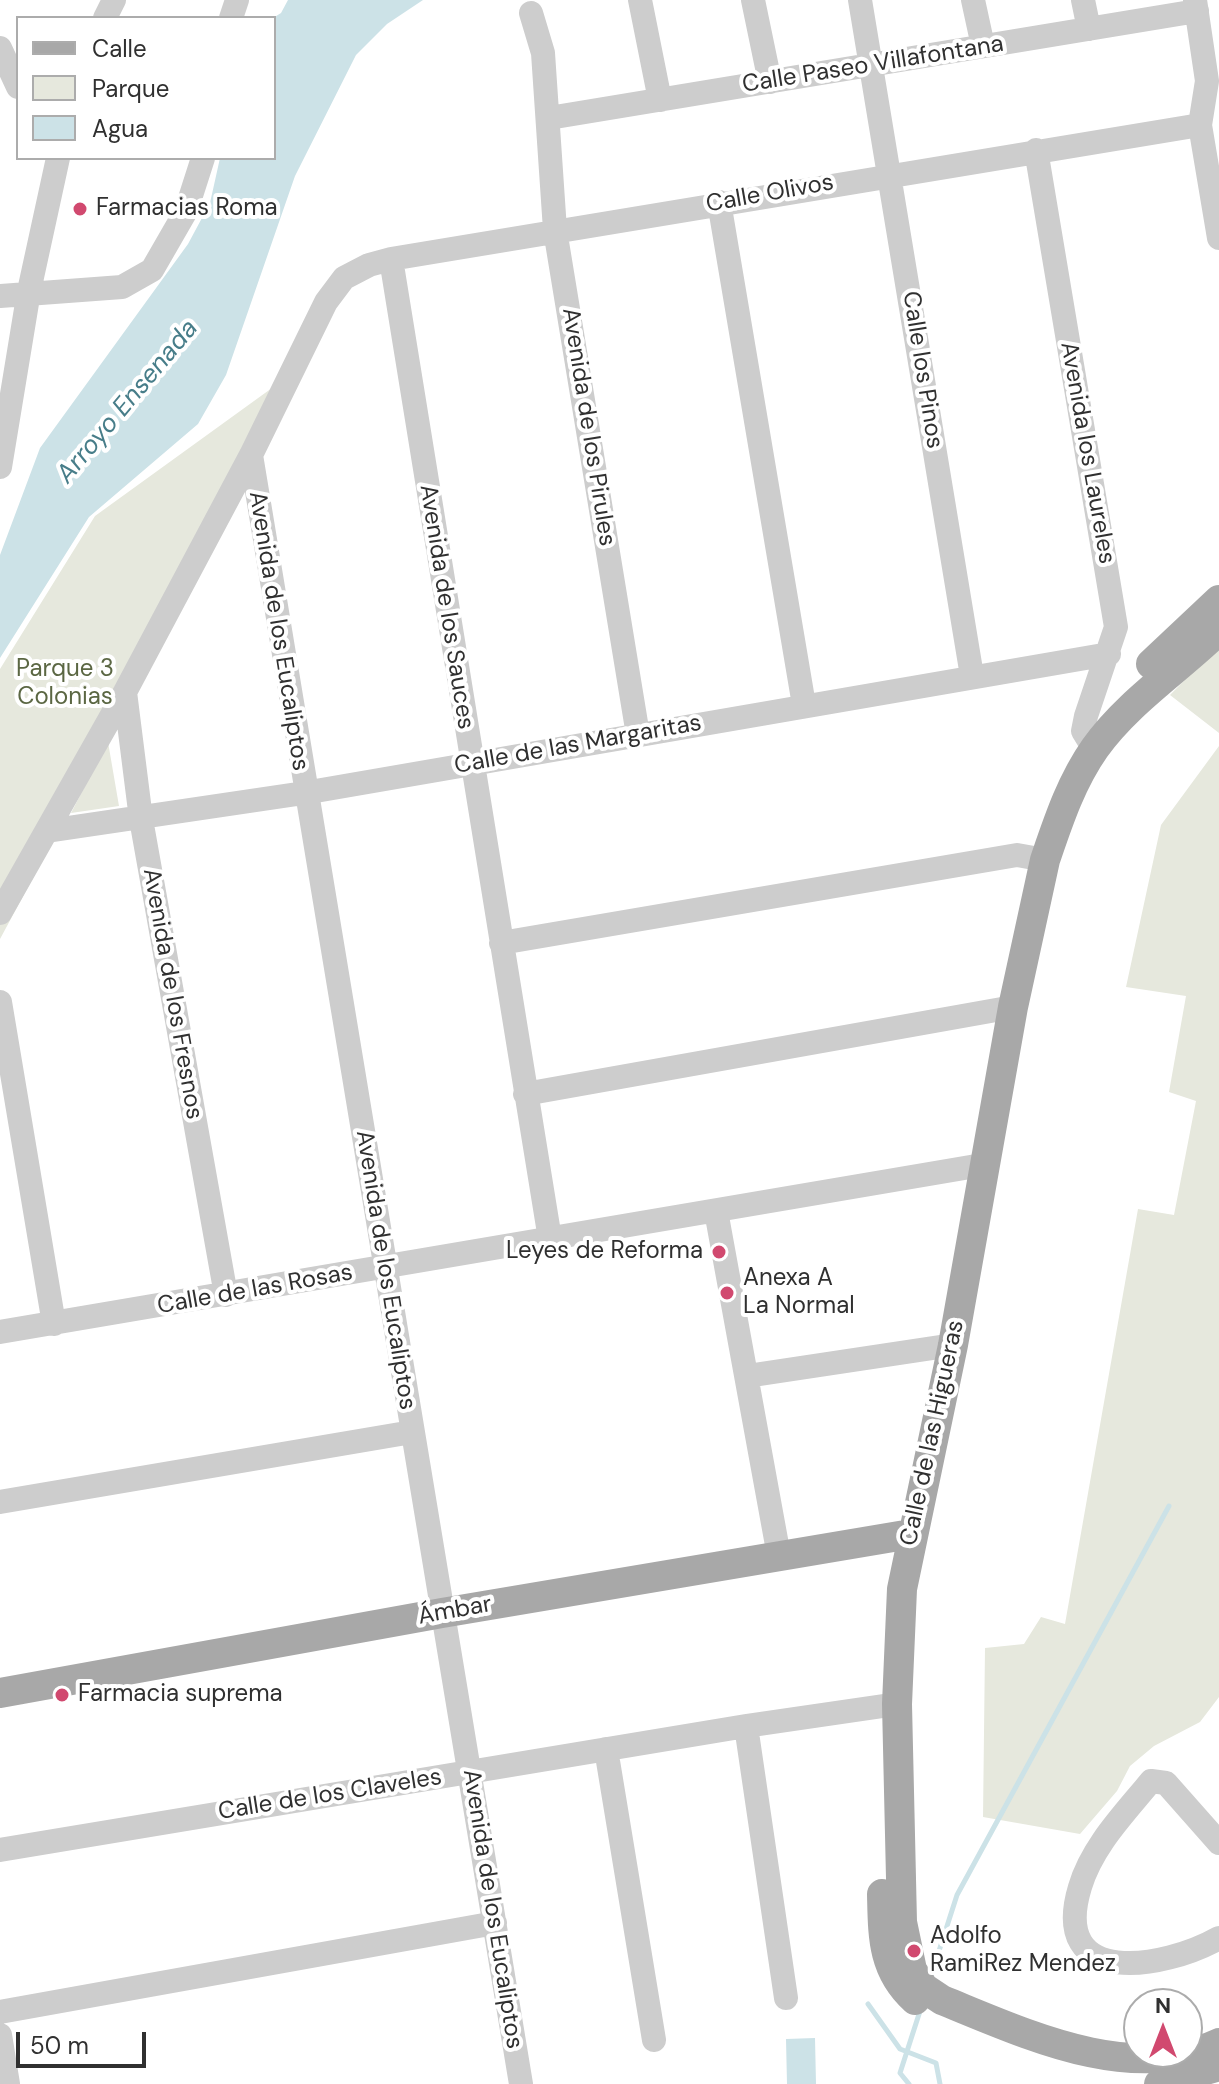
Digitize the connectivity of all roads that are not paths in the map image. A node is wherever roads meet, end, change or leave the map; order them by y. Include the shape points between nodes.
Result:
1 (640, 0) edge
2 (753, 0) edge
3 (860, 0) edge
4 (973, 0) edge
5 (1083, 0) edge
6 (1196, 6) edge
7 (531, 13) dead end
8 (1089, 29) junction
9 (983, 46) junction
10 (0, 48) edge
11 (872, 64) junction
12 (770, 82) junction
13 (16, 83) edge
14 (660, 100) junction
15 (549, 118) junction
16 (1200, 125) junction
17 (1036, 150) junction
18 (202, 160) edge
19 (55, 161) edge
20 (889, 173) junction
21 (719, 202) junction
22 (555, 230) junction
23 (1219, 238) edge
24 (391, 259) junction
25 (29, 291) junction
26 (0, 296) edge
27 (6, 403) edge
28 (251, 455) junction
29 (0, 467) edge
30 (1219, 600) edge
31 (1219, 630) edge
32 (1109, 654) junction
33 (972, 676) junction
34 (125, 692) junction
35 (804, 705) junction
36 (638, 735) junction
37 (1089, 740) junction
38 (471, 765) junction
39 (304, 793) junction
40 (141, 819) junction
41 (47, 831) junction
42 (1037, 858) junction
43 (0, 913) edge
44 (501, 943) junction
45 (0, 1002) edge
46 (1004, 1008) junction
47 (525, 1094) junction
48 (974, 1166) junction
49 (716, 1211) junction
50 (550, 1239) junction
51 (386, 1268) junction
52 (226, 1295) junction
53 (54, 1324) junction
54 (0, 1332) edge
55 (944, 1347) junction
56 (747, 1376) junction
57 (412, 1432) junction
58 (0, 1502) edge
59 (903, 1535) junction
60 (779, 1556) junction
61 (442, 1613) junction
62 (0, 1693) edge
63 (887, 1705) junction
64 (746, 1726) junction
65 (606, 1749) junction
66 (470, 1772) junction
67 (1219, 1843) edge
68 (0, 1850) edge
69 (495, 1923) junction
70 (1219, 1938) edge
71 (786, 1998) dead end
72 (0, 2012) edge
73 (0, 2035) edge
74 (654, 2040) dead end
75 (1219, 2043) edge
76 (1219, 2066) edge
77 (8, 2084) edge
78 (521, 2084) edge
79 (1115, 2084) edge
80 (1159, 2084) edge

1 - 14 street
2 - 12 street
3 - 11 street, Calle los Pinos
4 - 9 street
5 - 8 street
6 - 8 street, Calle Paseo Villafontana
6 - 16 street via 1207,81
7 - 15 street, Avenida de los Pirules via 543,53
8 - 9 street, Calle Paseo Villafontana
9 - 11 street, Calle Paseo Villafontana
10 - 13 street
11 - 12 street, Calle Paseo Villafontana
11 - 20 street, Calle los Pinos
12 - 14 street, Calle Paseo Villafontana
14 - 15 street, Calle Paseo Villafontana
15 - 22 street, Avenida de los Pirules
16 - 17 street, Calle Olivos
16 - 23 street
17 - 20 street, Calle Olivos
17 - 32 street, Avenida los Laureles via 1114,613
18 - 25 street via 186,211 152,270 122,287
19 - 25 street
20 - 21 street, Calle Olivos
20 - 33 street, Calle los Pinos
21 - 22 street, Calle Olivos
21 - 35 street
22 - 24 street, Calle Olivos
22 - 36 street, Avenida de los Pirules
24 - 28 street, Calle Olivos via 344,278 326,302
24 - 38 street, Avenida de los Sauces
25 - 26 street
25 - 27 street
27 - 29 street
28 - 34 street
28 - 39 street, Avenida de los Eucaliptos
30 - 37 main road, Calle de las Higueras
31 - 37 main road, Calle de las Higueras
32 - 33 street, Calle de las Margaritas
32 - 37 street, Avenida los Laureles via 1088,703
33 - 35 street, Calle de las Margaritas
34 - 40 street, Avenida de los Fresnos
34 - 41 street
35 - 36 street, Calle de las Margaritas
36 - 38 street, Calle de las Margaritas
37 - 42 main road, Calle de las Higueras via 1063,809
38 - 39 street, Calle de las Margaritas
38 - 44 street, Avenida de los Sauces
39 - 40 street, Calle de las Margaritas
39 - 51 street, Avenida de los Eucaliptos
40 - 41 street, Calle de las Margaritas
40 - 52 street, Avenida de los Fresnos
41 - 43 street
42 - 44 street
42 - 46 main road, Calle de las Higueras
44 - 47 street, Avenida de los Sauces
45 - 53 street
46 - 47 street
46 - 48 main road, Calle de las Higueras
47 - 50 street, Avenida de los Sauces
48 - 49 street, Calle de las Rosas
48 - 55 main road, Calle de las Higueras
49 - 50 street, Calle de las Rosas
49 - 56 street
50 - 51 street, Calle de las Rosas
51 - 52 street, Calle de las Rosas
51 - 57 street, Avenida de los Eucaliptos
52 - 53 street, Calle de las Rosas
53 - 54 street, Calle de las Rosas
55 - 56 street
55 - 59 main road, Calle de las Higueras
56 - 60 street
57 - 58 street
57 - 61 street, Avenida de los Eucaliptos
59 - 60 main road, Ámbar
59 - 63 main road, Calle de las Higueras via 902,1589
60 - 61 main road, Ámbar
61 - 62 main road, Ámbar
61 - 66 street, Avenida de los Eucaliptos
63 - 64 street, Calle de los Claveles
63 - 75 main road, Calle de las Higueras via 902,1922 912,1970 924,1988 1088,2060 1167,2062
63 - 79 main road, Calle de las Higueras via 883,1947 890,1970 925,2009 1016,2051
64 - 65 street, Calle de los Claveles
64 - 71 street
65 - 66 street, Calle de los Claveles
65 - 74 street
66 - 68 street, Calle de los Claveles
66 - 69 street, Avenida de los Eucaliptos
67 - 70 street via 1159,1779 1151,1781 1106,1836 1081,1883 1075,1910 1075,1934 1092,1954 1115,1964 1164,1960
69 - 72 street
69 - 78 street, Avenida de los Eucaliptos
73 - 77 street
76 - 80 main road

